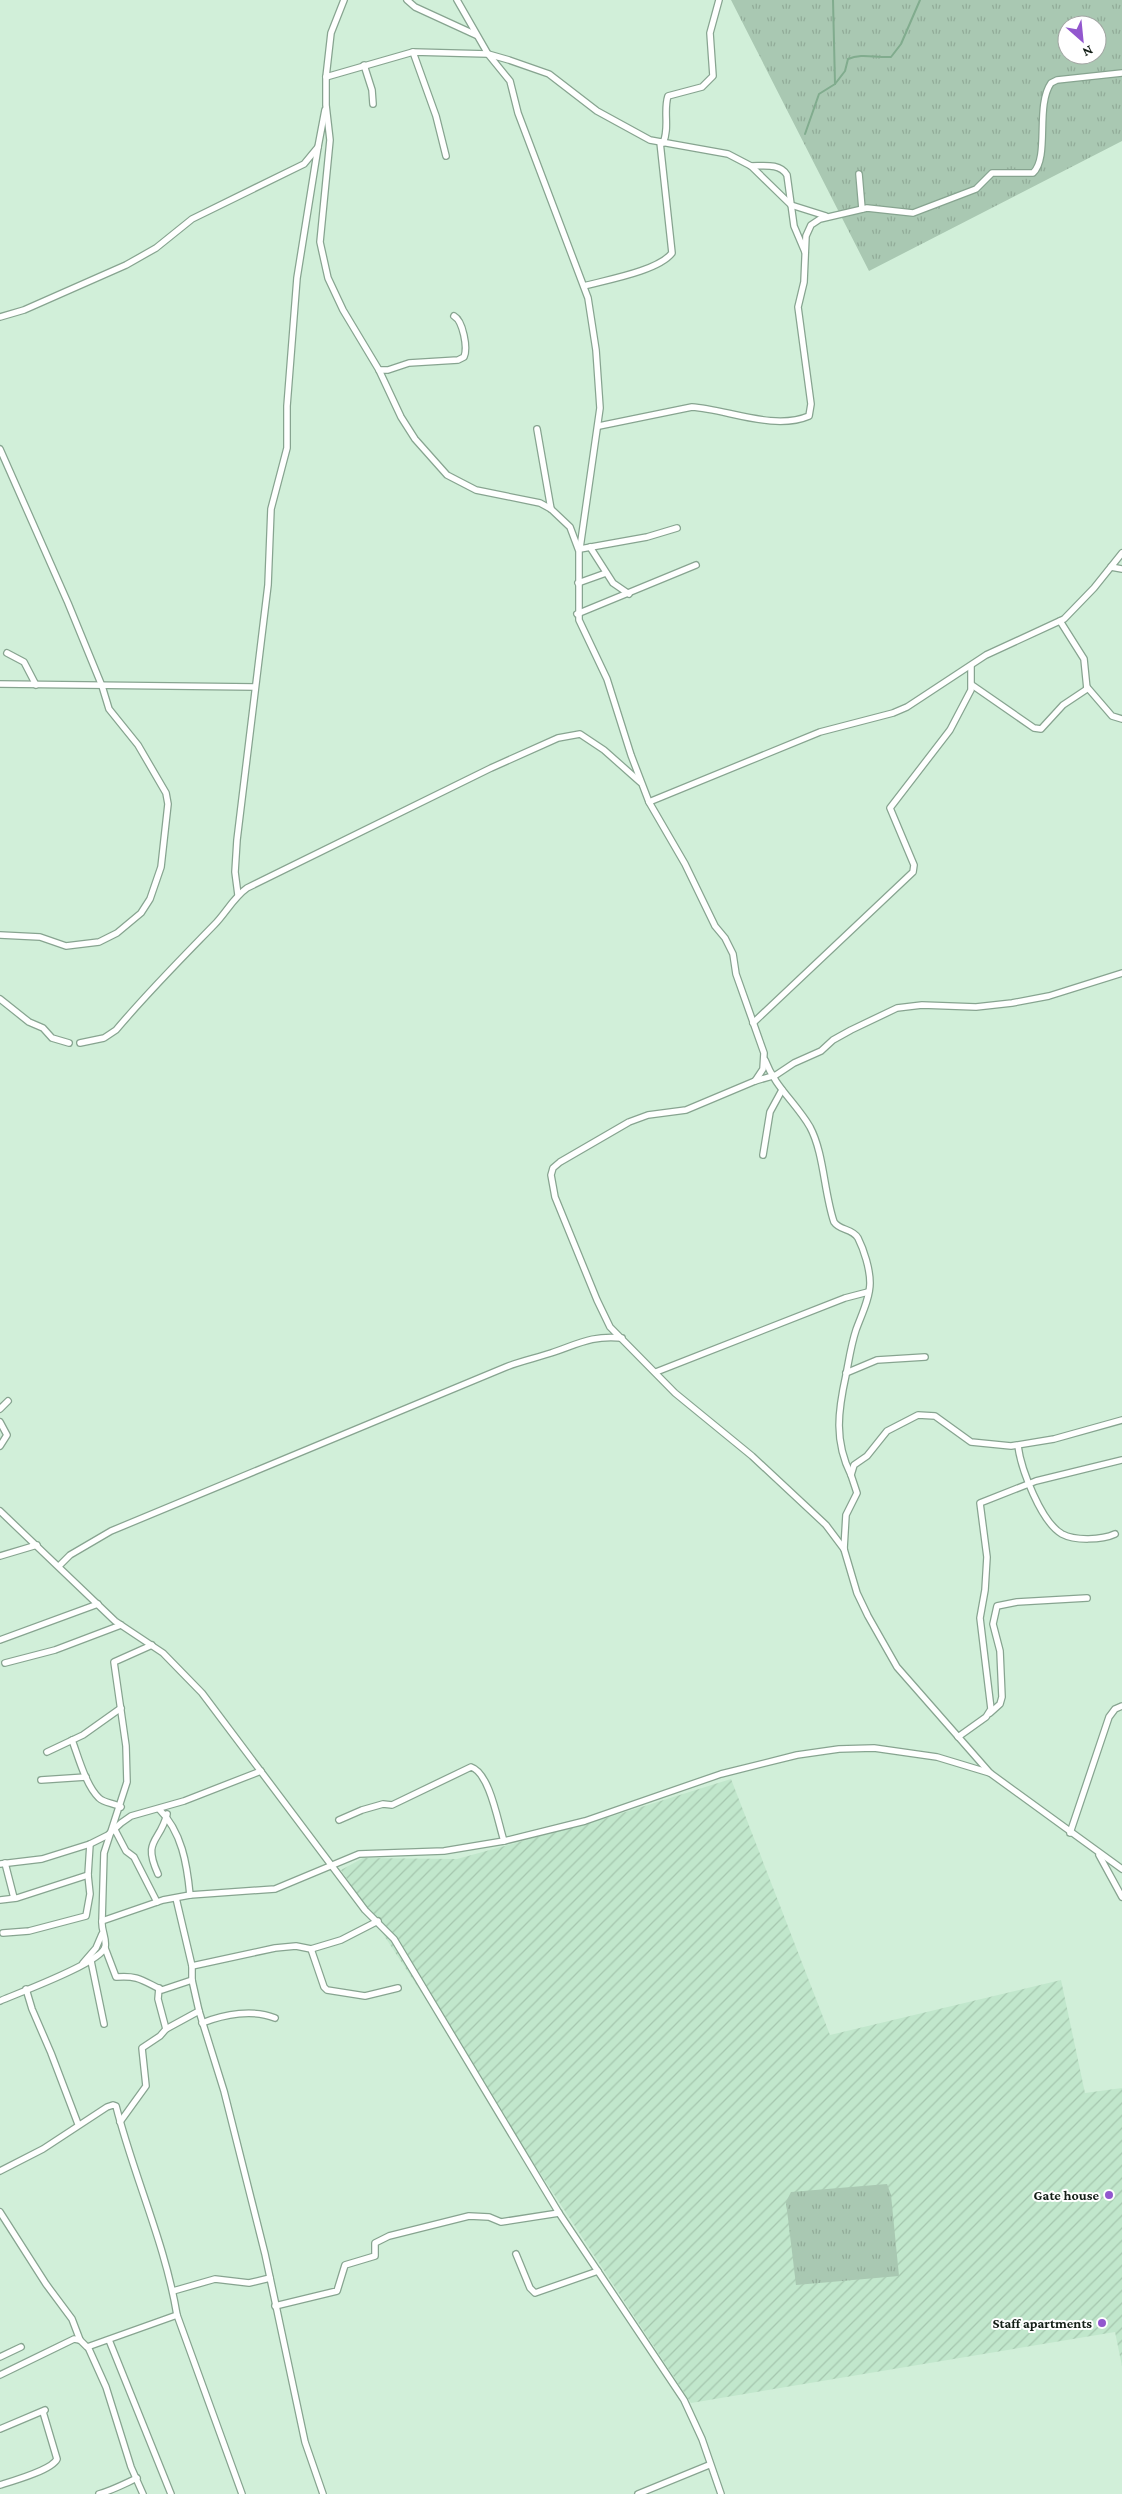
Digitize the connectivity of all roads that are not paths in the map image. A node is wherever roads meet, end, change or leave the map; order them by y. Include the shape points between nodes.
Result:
1 (344, 0) edge
2 (407, 0) edge
3 (457, 0) edge
4 (719, 0) edge
5 (477, 35) junction
6 (413, 52) junction
7 (488, 54) junction
8 (364, 66) junction
9 (1122, 73) edge
10 (326, 76) junction
11 (374, 104) dead end
12 (326, 105) junction
13 (661, 142) junction
14 (318, 147) junction
15 (446, 156) dead end
16 (751, 166) junction
17 (859, 174) dead end
18 (791, 205) junction
19 (862, 209) junction
20 (828, 217) junction
21 (806, 254) junction
22 (584, 286) junction
23 (454, 316) dead end
24 (0, 317) edge
25 (379, 370) junction
26 (599, 426) junction
27 (537, 429) dead end
28 (0, 449) edge
29 (551, 509) junction
30 (677, 528) dead end
31 (590, 547) junction
32 (579, 550) junction
33 (1122, 554) edge
34 (696, 565) dead end
35 (1111, 567) junction
36 (1122, 570) edge
37 (606, 573) junction
38 (578, 583) junction
39 (629, 594) junction
40 (578, 614) junction
41 (1060, 621) junction
42 (7, 653) dead end
43 (970, 666) junction
44 (0, 684) edge
45 (36, 685) junction
46 (972, 685) junction
47 (102, 686) junction
48 (255, 687) junction
49 (1087, 688) junction
50 (1122, 719) edge
51 (641, 783) junction
52 (649, 802) junction
53 (238, 895) junction
54 (0, 934) edge
55 (1122, 973) edge
56 (0, 999) edge
57 (753, 1023) junction
58 (69, 1042) dead end
59 (80, 1043) dead end
60 (765, 1058) junction
61 (772, 1077) junction
62 (755, 1080) junction
63 (782, 1090) junction
64 (763, 1155) dead end
65 (868, 1292) junction
66 (622, 1338) junction
67 (925, 1357) dead end
68 (656, 1372) junction
69 (846, 1373) junction
70 (8, 1401) dead end
71 (0, 1408) edge
72 (1122, 1420) edge
73 (0, 1422) edge
74 (0, 1446) edge
75 (1018, 1446) junction
76 (1122, 1460) edge
77 (851, 1475) junction
78 (1029, 1484) junction
79 (0, 1511) edge
80 (0, 1519) edge
81 (7, 1520) junction
82 (1115, 1534) dead end
83 (37, 1545) junction
84 (844, 1549) junction
85 (0, 1556) edge
86 (59, 1566) junction
87 (1087, 1598) dead end
88 (98, 1604) junction
89 (122, 1626) junction
90 (0, 1640) edge
91 (152, 1645) junction
92 (5, 1663) dead end
93 (1122, 1706) edge
94 (121, 1708) junction
95 (990, 1712) junction
96 (958, 1737) junction
97 (72, 1740) junction
98 (47, 1752) dead end
99 (261, 1771) junction
100 (990, 1773) junction
101 (86, 1777) junction
102 (41, 1780) dead end
103 (121, 1806) junction
104 (168, 1807) junction
105 (159, 1808) junction
106 (166, 1816) junction
107 (339, 1820) dead end
108 (115, 1830) junction
109 (1070, 1833) junction
110 (108, 1835) junction
111 (504, 1841) junction
112 (90, 1844) junction
113 (1099, 1853) junction
114 (3, 1864) edge
115 (330, 1864) junction
116 (1122, 1869) edge
117 (158, 1874) dead end
118 (88, 1875) junction
119 (190, 1895) junction
120 (14, 1898) junction
121 (176, 1898) junction
122 (1122, 1898) edge
123 (0, 1900) edge
124 (157, 1902) junction
125 (102, 1921) junction
126 (378, 1921) junction
127 (3, 1933) dead end
128 (102, 1934) junction
129 (105, 1948) junction
130 (311, 1949) junction
131 (91, 1961) junction
132 (81, 1965) junction
133 (192, 1966) junction
134 (192, 1980) junction
135 (159, 1988) junction
136 (398, 1988) dead end
137 (26, 1989) junction
138 (0, 2001) edge
139 (199, 2011) junction
140 (275, 2018) dead end
141 (202, 2023) junction
142 (104, 2024) dead end
143 (166, 2029) junction
144 (120, 2122) junction
145 (78, 2124) junction
146 (0, 2171) edge
147 (0, 2212) edge
148 (559, 2213) junction
149 (516, 2254) dead end
150 (598, 2271) junction
151 (270, 2278) junction
152 (173, 2291) junction
153 (275, 2306) junction
154 (177, 2315) junction
155 (80, 2340) junction
156 (109, 2340) junction
157 (21, 2347) dead end
158 (88, 2347) junction
159 (0, 2357) edge
160 (0, 2375) edge
161 (0, 2429) edge
162 (709, 2465) junction
163 (137, 2478) junction
164 (0, 2485) edge
165 (99, 2494) edge
166 (142, 2494) edge
167 (171, 2494) edge
168 (242, 2494) edge
169 (323, 2494) edge
170 (638, 2494) edge
171 (721, 2494) edge

1 - 10 street via 331,34
2 - 5 street via 415,7
3 - 5 street
4 - 13 street via 710,33 713,76 702,87 668,96 667,132
5 - 7 street
6 - 7 street
6 - 8 street
6 - 15 street via 436,116
7 - 13 street via 548,74 612,121
7 - 22 street via 510,81 520,119
8 - 10 street
8 - 11 street
9 - 19 street via 1051,83 1044,103 1040,162 1033,173 992,173 976,189 913,213
10 - 12 street
12 - 14 street
12 - 25 street via 330,140 320,242 322,255 335,294
13 - 16 street via 728,154
13 - 22 street via 672,253 665,260
14 - 24 street via 304,164 192,219 156,248 126,265 24,310
14 - 48 street via 297,278 287,448 271,509 268,585
16 - 18 street
16 - 18 street via 774,166 784,170
17 - 19 street
18 - 20 street
18 - 21 street via 796,232
19 - 20 street
20 - 21 street via 808,229
21 - 26 street via 798,307 812,404 809,416 789,420 745,418 707,408 692,408
22 - 26 street via 600,385
23 - 25 street via 460,321 464,357 441,362 406,363
25 - 29 street via 407,427 447,475 476,490 531,501
26 - 32 street
27 - 29 street
28 - 47 street
29 - 32 street via 570,527
30 - 31 street
31 - 32 street
31 - 37 street
32 - 38 street
33 - 35 street
34 - 39 street
35 - 36 street
35 - 41 street
37 - 38 street
37 - 39 street via 613,583
38 - 40 street
39 - 40 street
40 - 51 street via 604,673
41 - 43 street via 992,652
41 - 49 street via 1084,659
42 - 45 street via 24,662
43 - 46 street
43 - 52 street via 900,710 820,732
44 - 45 street
45 - 47 street
46 - 49 street via 1038,730 1063,705 1086,692
46 - 57 street via 945,739 890,808 914,865 913,872
47 - 48 street
47 - 54 street via 109,709 138,745 168,797 161,867 150,899 141,913 117,933 94,943 63,946 40,937
48 - 53 street via 237,840 235,872
49 - 50 street via 1112,716
51 - 52 street
51 - 53 street via 588,738 580,734 558,738 258,881
52 - 57 street via 682,857 715,926 732,950 736,974
53 - 59 street via 116,1030 104,1038
55 - 61 street via 1049,996 1018,1002 897,1008 851,1030 821,1051
56 - 58 street via 29,1022 43,1028 52,1038
57 - 60 street
60 - 61 street
60 - 62 street via 762,1072
61 - 62 street
61 - 63 street
62 - 66 street via 686,1110 648,1115 629,1122 554,1168 551,1180 555,1197 608,1322
63 - 64 street via 770,1112
63 - 65 street via 811,1130 835,1224 850,1230 858,1239 869,1277
65 - 68 street via 845,1298
65 - 69 street
66 - 68 street
66 - 86 street via 586,1339 506,1367 111,1531 70,1554
67 - 69 street via 877,1360
68 - 84 street via 831,1530
69 - 77 street via 838,1434
70 - 71 street
72 - 75 street
73 - 74 street via 7,1435
75 - 77 street via 971,1442 935,1416 918,1415 887,1431 867,1456 855,1464
75 - 78 street
76 - 78 street
77 - 84 street via 857,1493 846,1516
78 - 82 street via 1043,1511 1062,1534 1093,1538
78 - 95 street via 979,1504 986,1557 980,1618
79 - 81 street
80 - 81 street
81 - 83 street
83 - 85 street
83 - 86 street
84 - 96 street via 857,1593 878,1638 911,1684
86 - 88 street
87 - 95 street via 997,1606 993,1624 1001,1657 1002,1698 998,1707
88 - 89 street
88 - 90 street
89 - 91 street
89 - 92 street via 55,1650
91 - 94 street via 114,1662
91 - 99 street via 202,1693
93 - 109 street via 1109,1717
94 - 97 street
94 - 103 street via 127,1782
95 - 96 street
96 - 100 street
97 - 98 street
97 - 101 street
99 - 104 street
99 - 115 street
100 - 109 street
100 - 111 street via 923,1754 839,1748 721,1774 585,1820
101 - 102 street
101 - 103 street via 100,1799
103 - 110 street
104 - 105 street
104 - 106 street
105 - 106 street
105 - 108 street via 126,1819
106 - 117 street via 150,1849
106 - 119 street via 182,1847
107 - 111 street via 383,1804 392,1805 471,1767 482,1773
108 - 110 street
108 - 124 street via 126,1851 134,1857
109 - 113 street
110 - 112 street
110 - 125 street via 102,1866
111 - 115 street via 444,1851 369,1852
112 - 114 street via 42,1860
112 - 118 street
113 - 116 street
113 - 122 street
114 - 120 street
115 - 119 street via 270,1890
115 - 126 street via 365,1910
118 - 120 street
118 - 127 street via 90,1894 85,1916 29,1931
119 - 121 street
120 - 123 street
121 - 124 street
121 - 133 street
124 - 125 street
125 - 128 street
126 - 130 street via 341,1940
126 - 148 street via 394,1939 423,1985
128 - 129 street
128 - 132 street
129 - 131 street
129 - 135 street via 116,1977 141,1978
130 - 133 street via 296,1946 275,1948
130 - 136 street via 327,1990 365,1996
131 - 132 street
131 - 142 street
132 - 137 street via 51,1981
133 - 134 street
134 - 135 street via 170,1989
134 - 139 street
135 - 143 street via 158,1999
137 - 138 street
137 - 145 street
139 - 141 street
139 - 143 street
140 - 141 street via 256,2012
141 - 151 street via 224,2091
143 - 144 street via 142,2048 146,2086
144 - 145 street via 113,2104
144 - 152 street via 150,2209
145 - 146 street via 43,2149
147 - 155 street via 72,2319
148 - 150 street
148 - 153 street via 501,2222 469,2216 389,2236 376,2241 375,2256 345,2265 337,2291
149 - 150 street via 535,2293
150 - 162 street via 684,2400 702,2439
151 - 152 street via 254,2283 215,2279
151 - 153 street
152 - 154 street
153 - 169 street via 305,2442
154 - 156 street
154 - 168 street
155 - 158 street
155 - 160 street via 74,2339
156 - 158 street
156 - 167 street
157 - 159 street
158 - 163 street via 106,2387
161 - 164 street via 45,2410 57,2459 54,2464
162 - 170 street
162 - 171 street
163 - 165 street
163 - 166 street

